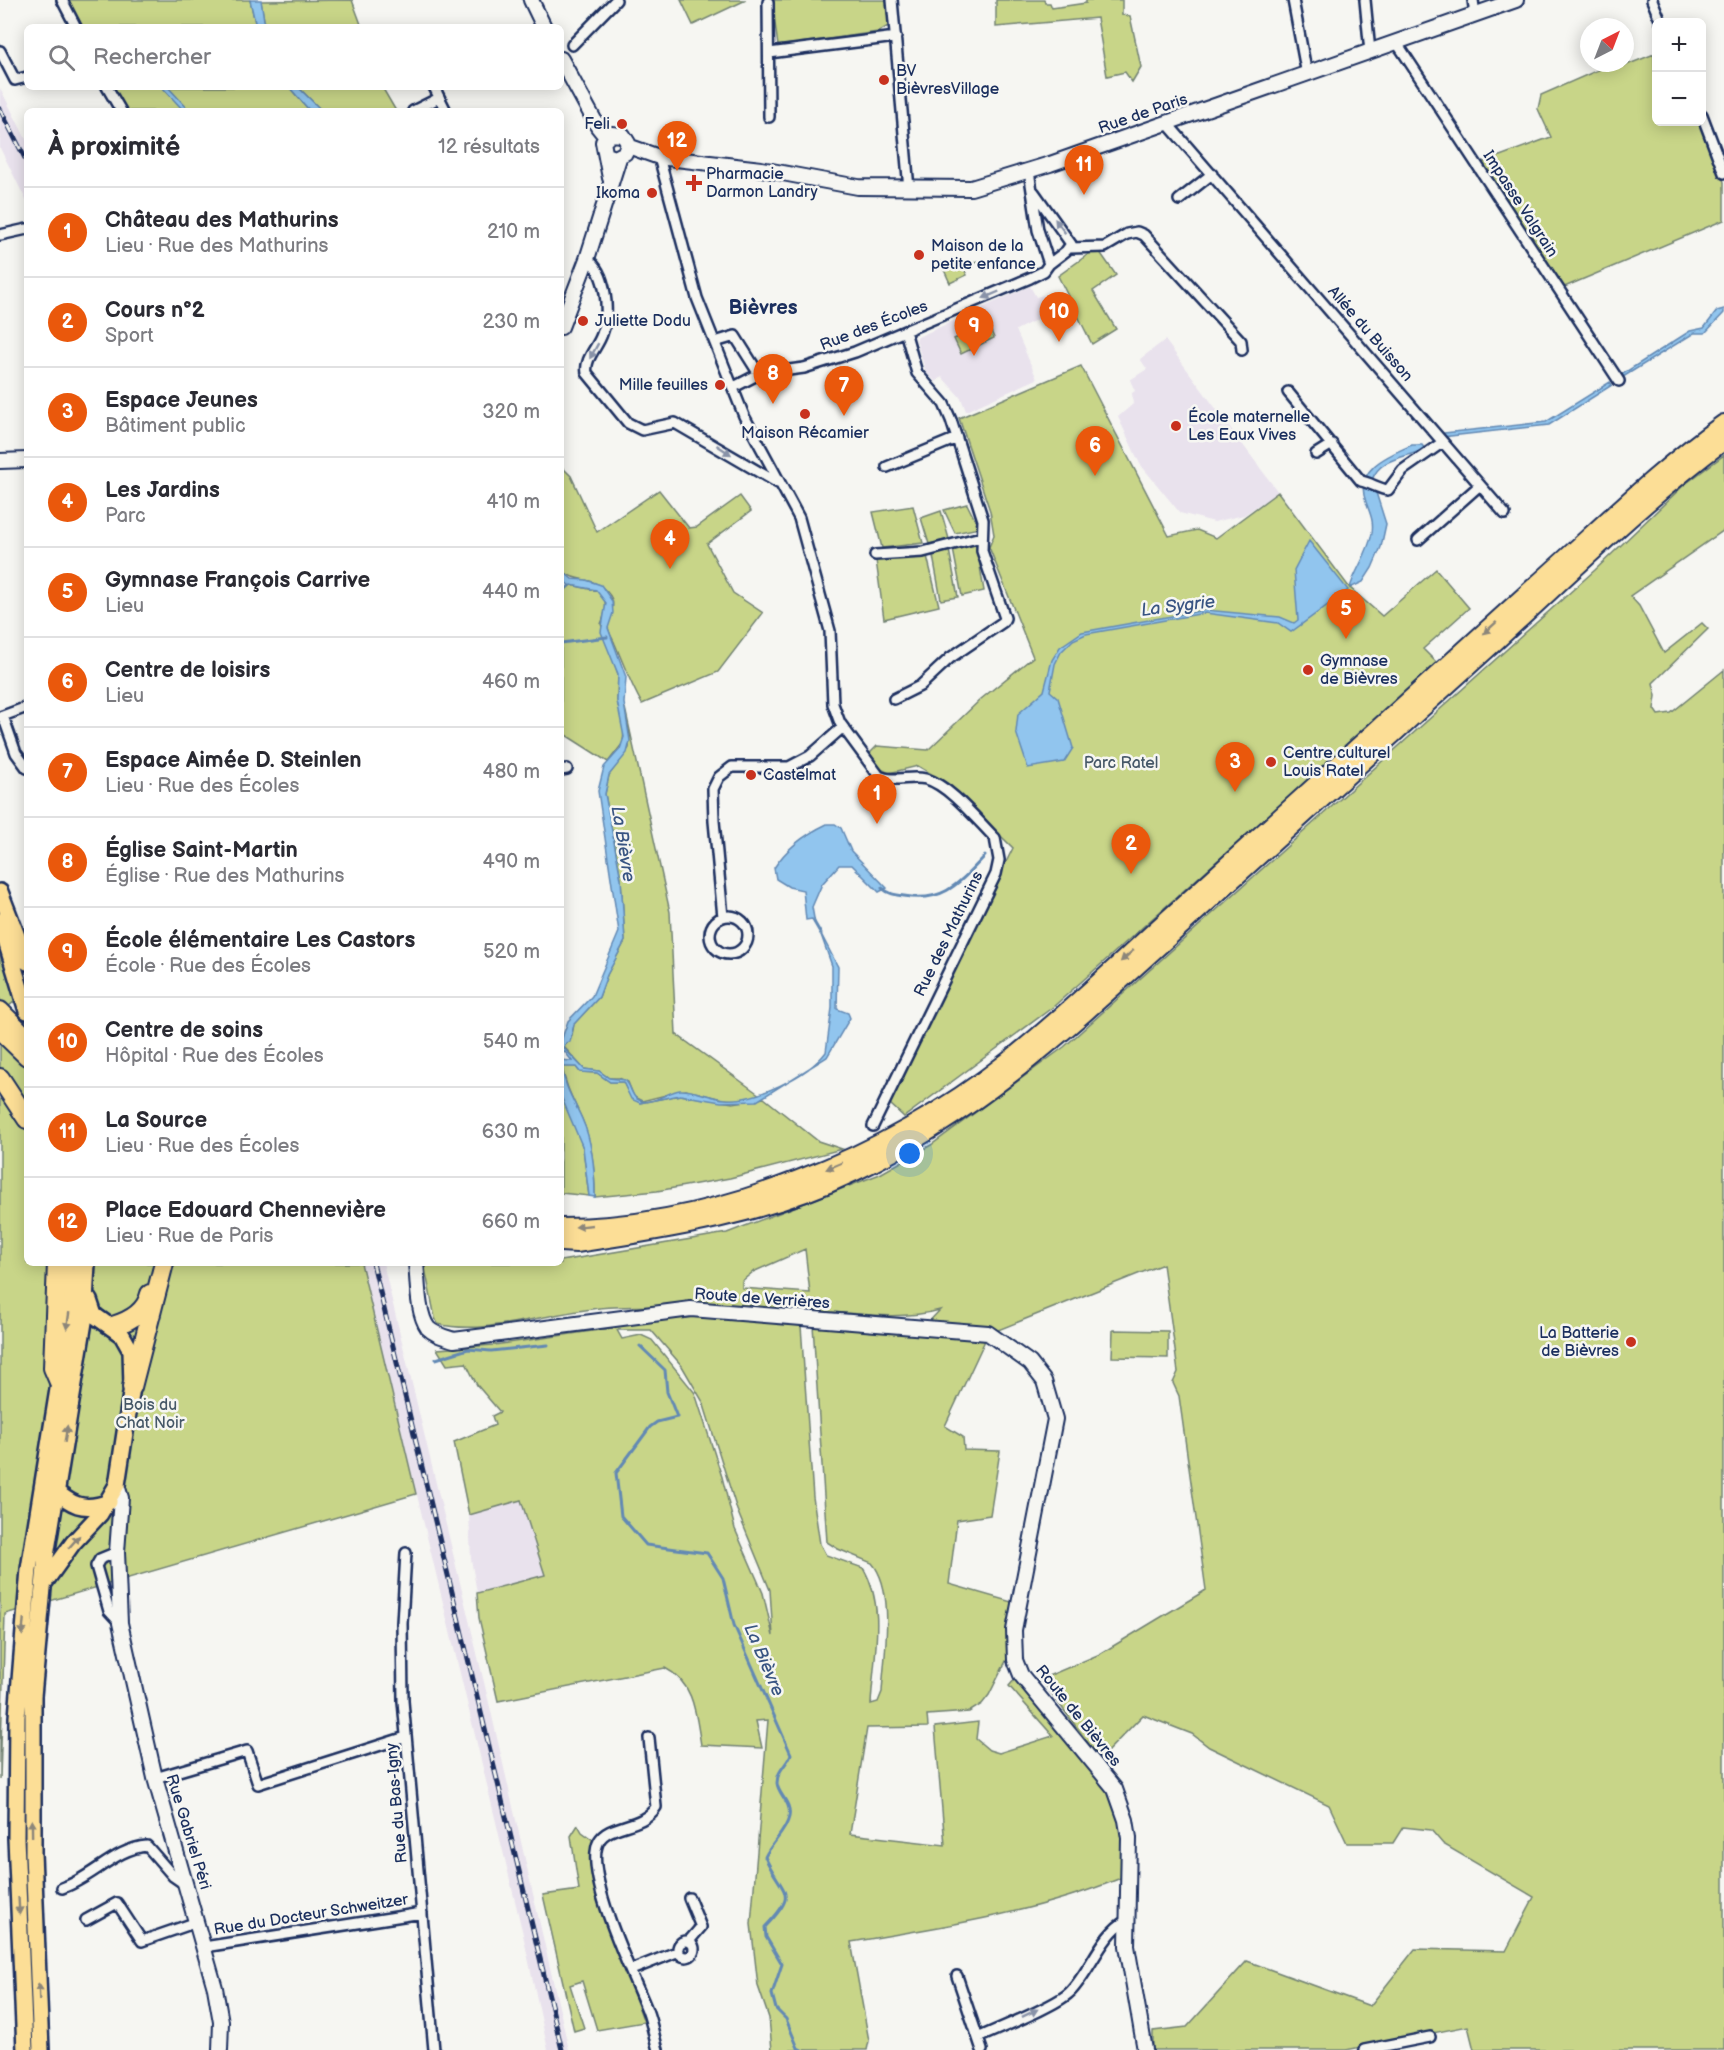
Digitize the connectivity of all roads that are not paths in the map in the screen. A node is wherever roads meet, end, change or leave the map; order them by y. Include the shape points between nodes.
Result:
1 (62, 0) edge
2 (531, 0) edge
3 (616, 0) edge
4 (892, 0) edge
5 (1293, 0) edge
6 (1365, 0) edge
7 (1473, 0) edge
8 (1516, 0) edge
9 (1652, 0) edge
10 (768, 2) dead end
11 (1475, 15) junction
12 (1659, 18) edge
13 (74, 24) edge
14 (543, 24) edge
15 (896, 37) junction
16 (1397, 43) junction
17 (572, 45) dead end
18 (0, 51) edge
19 (1370, 52) junction
20 (769, 53) junction
21 (564, 64) edge
22 (1307, 75) junction
23 (24, 77) edge
24 (109, 90) edge
25 (435, 90) edge
26 (439, 98) junction
27 (119, 108) edge
28 (419, 108) edge
29 (444, 108) edge
30 (769, 117) dead end
31 (1167, 123) junction
32 (1705, 126) edge
33 (606, 137) junction
34 (618, 153) junction
35 (659, 157) junction
36 (1029, 171) junction
37 (1724, 173) edge
38 (1212, 174) junction
39 (909, 189) junction
40 (1034, 192) junction
41 (1179, 200) dead end
42 (24, 230) edge
43 (0, 235) edge
44 (1070, 248) junction
45 (587, 259) junction
46 (1047, 267) junction
47 (564, 316) edge
48 (905, 331) junction
49 (715, 342) junction
50 (1242, 350) dead end
51 (759, 374) junction
52 (1619, 381) dead end
53 (734, 387) junction
54 (1288, 392) dead end
55 (1724, 424) edge
56 (957, 438) junction
57 (1724, 440) edge
58 (1443, 442) junction
59 (1332, 444) junction
60 (1316, 454) dead end
61 (24, 460) edge
62 (0, 461) edge
63 (887, 467) dead end
64 (778, 483) junction
65 (1480, 485) junction
66 (1505, 514) dead end
67 (981, 537) junction
68 (1418, 540) dead end
69 (875, 555) dead end
70 (894, 699) dead end
71 (24, 708) edge
72 (2, 717) edge
73 (843, 727) junction
74 (24, 764) edge
75 (0, 892) edge
76 (723, 917) junction
77 (0, 921) edge
78 (21, 966) edge
79 (24, 988) edge
80 (0, 1011) edge
81 (19, 1041) edge
82 (0, 1078) edge
83 (24, 1114) edge
84 (873, 1126) dead end
85 (564, 1228) edge
86 (564, 1242) edge
87 (57, 1266) edge
88 (72, 1266) edge
89 (87, 1266) edge
90 (157, 1266) edge
91 (163, 1266) edge
92 (416, 1266) edge
93 (86, 1294) junction
94 (113, 1326) junction
95 (1010, 1347) joint
96 (59, 1382) junction
97 (132, 1387) junction
98 (43, 1479) junction
99 (117, 1485) junction
100 (56, 1492) junction
101 (109, 1502) junction
102 (117, 1552) junction
103 (406, 1553) dead end
104 (43, 1584) junction
105 (120, 1623) junction
106 (406, 1737) junction
107 (649, 1738) dead end
108 (154, 1778) junction
109 (187, 1886) junction
110 (62, 1888) dead end
111 (689, 1898) dead end
112 (422, 1912) junction
113 (86, 1920) dead end
114 (197, 1922) junction
115 (1126, 1922) junction
116 (204, 1947) junction
117 (631, 1970) junction
118 (957, 1976) dead end
119 (1430, 2037) dead end
120 (978, 2038) junction
121 (25, 2050) edge
122 (41, 2050) edge
123 (220, 2050) edge
124 (434, 2050) edge
125 (658, 2050) edge
126 (982, 2050) edge
127 (1144, 2050) edge
128 (1364, 2050) edge

1 - 13 street
2 - 14 street
3 - 17 street
4 - 15 street
5 - 22 street
6 - 19 street
7 - 11 street
8 - 11 street, Rue de Paris
9 - 12 street
10 - 20 street
11 - 16 street, Rue de Paris
15 - 20 street
15 - 39 street
16 - 19 street, Rue de Paris
16 - 52 street, Impasse Valgrain
18 - 23 street via 15,80
19 - 22 street, Rue de Paris
20 - 30 street
21 - 33 street
22 - 31 street, Rue de Paris
24 - 27 street
25 - 26 street
26 - 28 street
26 - 29 street
31 - 36 street, Rue de Paris
31 - 38 street, Allée du Buisson
32 - 37 street
33 - 34 street via 603,146
33 - 34 street, Rue de Paris via 613,133 627,139
34 - 35 street, Rue de Paris
34 - 45 street
35 - 39 street, Rue de Paris via 766,170 858,187
35 - 49 street, Rue des Mathurins via 697,298
36 - 39 street, Rue de Paris via 971,188
36 - 40 street
38 - 41 street
38 - 58 street, Allée du Buisson
44 -> 40 street via 1069,239
40 - 46 street
42 - 43 street
44 - 46 street, Rue des Écoles
44 - 50 street via 1105,248 1127,234 1144,235 1241,341
45 - 47 street
45 -> 64 street via 600,274 605,323 585,366 628,423 642,430 675,423
46 -> 48 street, Rue des Écoles
48 - 51 street, Rue des Écoles via 804,368
48 - 56 street via 917,373 944,404
49 - 51 street via 735,336
49 - 53 street, Rue des Mathurins
51 - 53 street, Rue des Écoles
53 - 64 street, Rue des Mathurins
54 - 59 street
55 -> 85 highway via 1666,470 1010,1060 961,1096 866,1152 774,1188 674,1215
56 - 63 street
56 - 67 street via 983,520
57 - 86 highway via 1551,590 1117,984 1021,1068 972,1104 884,1157 812,1190 694,1224
58 - 59 street via 1403,470 1388,490 1361,481
58 - 65 street, Allée du Buisson
59 - 60 street
61 - 62 street
64 - 73 street, Rue des Mathurins via 799,518 826,610 833,704
65 - 66 street, Allée du Buisson
65 - 68 street
67 - 69 street via 923,552
67 - 70 street via 1003,622 950,658 920,686
71 - 72 street
72 - 74 street
73 - 76 street via 810,756 789,767 732,767 719,777 713,789
73 - 84 street, Rue des Mathurins via 879,776 888,780 928,779 948,791 995,838 999,848 996,874
75 - 78 main road
76 - 76 street via 711,928 711,940 718,950 730,954 745,944 747,932 735,917
77 - 78 main road
78 - 79 main road
80 - 81 highway
82 - 83 highway
87 - 96 highway via 53,1368
88 -> 96 main road via 70,1316
89 - 93 main road
90 - 94 highway via 148,1302 131,1319
91 - 97 highway
92 - 95 street, Route de Verrières via 428,1327 437,1335 454,1340 691,1309 988,1333
93 - 94 main road via 94,1316
100 -> 93 main road
94 - 97 main road via 131,1351
95 - 115 street, Route de Bièvres via 1044,1381 1055,1419 1014,1630 1015,1659 1031,1689 1115,1789 1129,1838
96 - 98 main road
97 - 99 main road
98 - 100 main road
98 -> 121 main road via 29,1569 17,1716 16,1838
99 - 101 main road
99 - 102 street via 121,1498
100 - 101 main road via 76,1507
100 - 104 main road
104 -> 101 main road
102 - 105 street, Rue Gabriel Péri
102 - 105 street, Rue Gabriel Péri via 100,1559 96,1566 109,1611
103 - 106 street, Rue du Bas-Igny via 402,1623
122 -> 104 main road via 31,1788 33,1696
105 - 108 street, Rue Gabriel Péri
106 - 108 street via 258,1784 247,1751
106 - 112 street, Rue du Bas-Igny
107 - 117 street via 656,1807 650,1816 606,1833 598,1842 596,1860 600,1893
108 - 109 street, Rue Gabriel Péri
109 - 110 street via 147,1846 125,1852 90,1876
109 - 114 street, Rue Gabriel Péri
111 - 117 street via 701,1927 689,1941 682,1942 679,1951
112 - 116 street, Rue du Docteur Schweitzer
112 - 124 street, Rue du Bas-Igny
113 - 114 street via 117,1903 142,1941
114 - 116 street, Rue Gabriel Péri
120 -> 115 street via 1067,1995 1117,1926
115 - 127 street, Route de Bièvres
116 - 123 street, Rue Gabriel Péri via 221,2022
117 - 125 street
118 - 120 street
119 - 128 street
120 - 126 street

